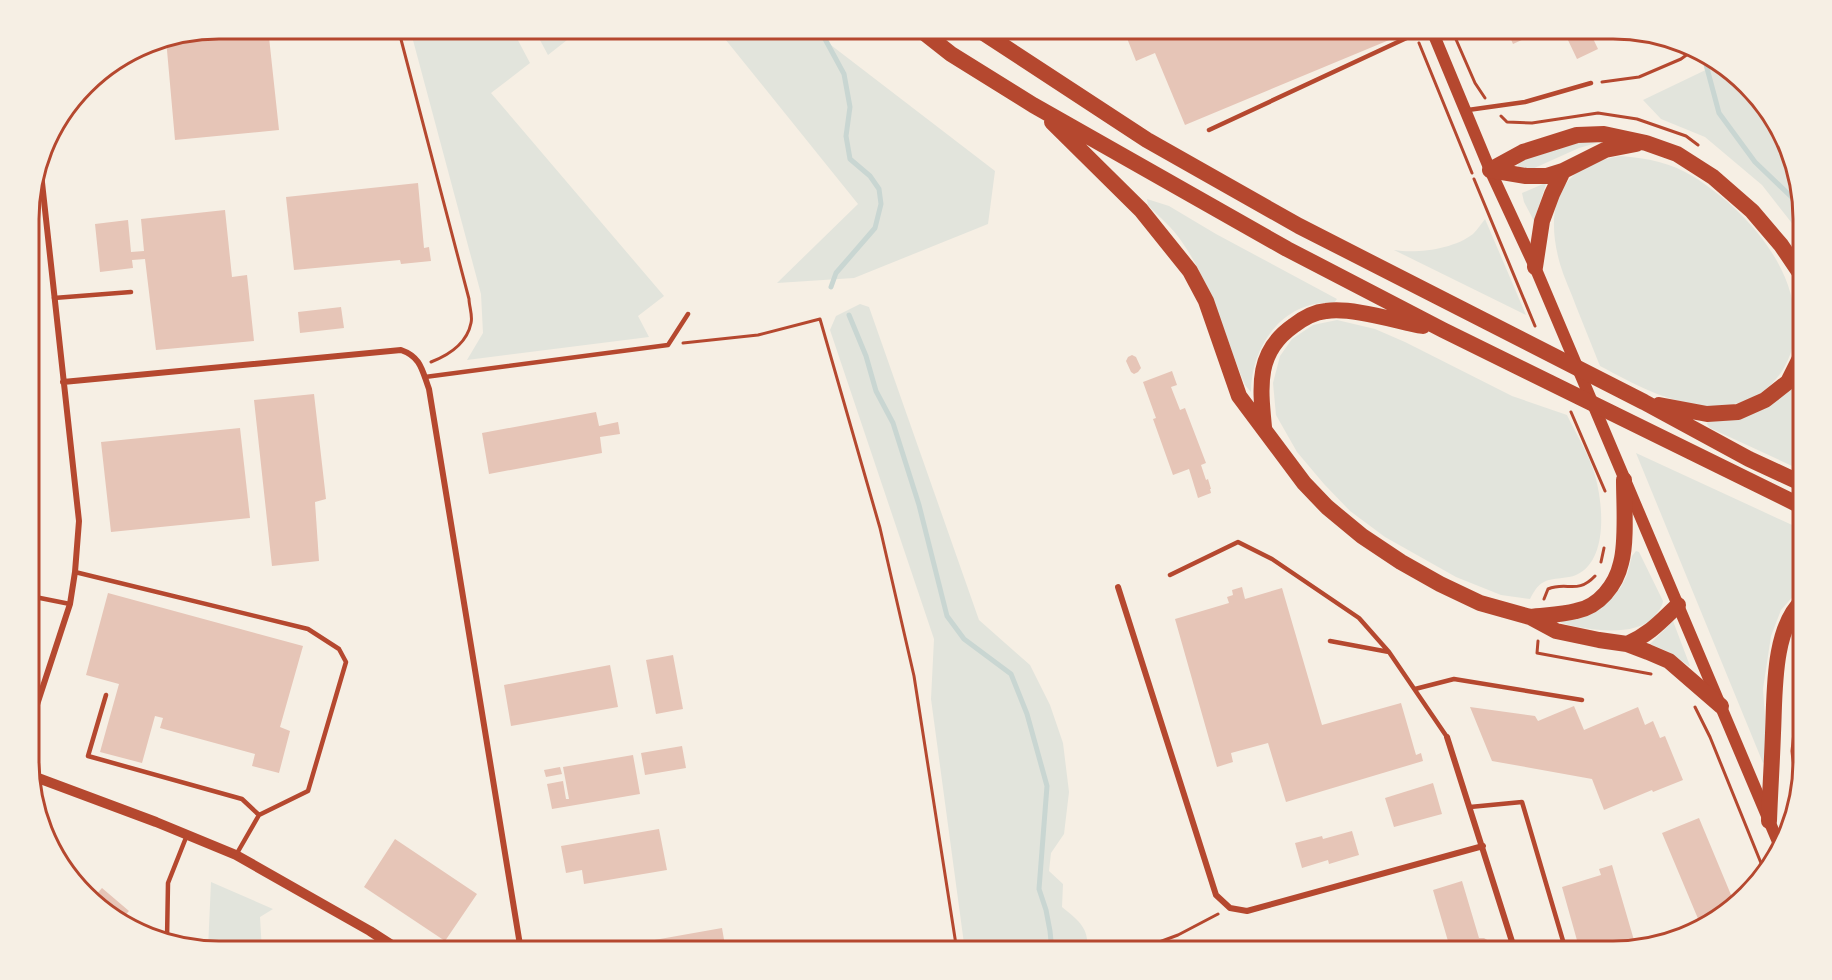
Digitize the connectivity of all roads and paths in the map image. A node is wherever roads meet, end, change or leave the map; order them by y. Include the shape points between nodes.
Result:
1 (402, 39) edge
2 (932, 39) edge
3 (993, 39) edge
4 (1403, 39) edge
5 (1417, 39) edge
6 (1435, 39) edge
7 (1686, 55) edge
8 (1591, 83) joint
9 (1034, 105) junction
10 (1465, 110) junction
11 (1209, 130) dead end
12 (1646, 143) junction
13 (1490, 170) junction
14 (1563, 171) junction
15 (42, 188) edge
16 (1506, 257) dead end
17 (1793, 263) edge
18 (1535, 267) junction
19 (131, 292) dead end
20 (54, 298) junction
21 (688, 314) dead end
22 (1443, 330) junction
23 (668, 345) junction
24 (421, 365) junction
25 (1793, 372) edge
26 (425, 377) junction
27 (63, 382) junction
28 (1644, 402) junction
29 (1264, 428) junction
30 (1593, 464) dead end
31 (1793, 479) edge
32 (1624, 480) junction
33 (1606, 498) dead end
34 (1793, 502) edge
35 (1606, 543) dead end
36 (75, 572) junction
37 (1170, 575) dead end
38 (1118, 587) dead end
39 (1545, 594) dead end
40 (39, 598) edge
41 (70, 604) junction
42 (1677, 605) junction
43 (1793, 614) edge
44 (1530, 617) junction
45 (1330, 641) dead end
46 (1627, 644) junction
47 (1389, 652) junction
48 (1537, 654) dead end
49 (1657, 675) dead end
50 (1415, 689) junction
51 (106, 695) dead end
52 (39, 699) edge
53 (1582, 700) dead end
54 (1692, 701) dead end
55 (1721, 706) junction
56 (1447, 737) joint
57 (1793, 742) edge
58 (1793, 761) edge
59 (41, 779) edge
60 (1470, 807) junction
61 (259, 815) junction
62 (1769, 821) junction
63 (187, 835) junction
64 (1775, 837) edge
65 (1483, 846) junction
66 (236, 855) junction
67 (1761, 863) edge
68 (1230, 908) junction
69 (167, 933) edge
70 (386, 941) edge
71 (519, 941) edge
72 (955, 941) edge
73 (1160, 941) edge
74 (1512, 941) edge
75 (1563, 941) edge

1 - 24 path via 472,322 464,339 446,356
2 - 9 highway
3 - 28 highway via 1147,140 1299,226
4 - 11 lane
5 - 16 path
6 - 10 main road
7 - 8 path via 1639,77
8 - 10 lane via 1525,102
9 - 22 highway via 1287,249
9 - 29 highway via 1141,210 1190,271 1206,301 1239,396
10 - 13 main road
12 - 13 highway via 1604,135 1577,135 1523,152
12 - 14 highway via 1605,150
12 - 17 highway via 1677,154 1713,177 1752,211
13 - 14 highway via 1526,176
13 - 18 main road
14 - 18 highway via 1542,221
15 - 20 street
18 - 32 main road
19 - 20 lane
20 - 27 street
21 - 23 lane
22 - 29 highway via 1355,312 1326,311 1302,319 1281,334 1262,371
22 - 34 highway
23 - 26 lane
23 - 72 path via 758,335 820,319 880,528 914,676
24 - 26 street
24 - 27 street via 412,354 401,350
25 - 28 highway via 1788,382 1765,400 1738,412 1707,414
26 - 71 street
27 - 36 street via 79,521
28 - 31 highway
29 - 44 highway via 1304,483 1362,536 1440,584 1480,603
30 - 33 path
32 - 42 main road
32 - 44 highway via 1622,562 1616,580 1590,606
35 - 39 path via 1596,576 1586,585 1555,586
36 - 41 street
36 - 61 lane via 308,629 339,649 346,662 308,791
37 - 47 lane via 1238,542 1272,559 1359,618
38 - 68 street via 1216,895
40 - 41 lane
41 - 52 street
42 - 46 highway via 1655,628
42 - 55 main road
43 - 62 highway via 1776,668
44 - 46 highway via 1556,631
45 - 47 lane
46 - 55 highway via 1669,661
47 - 50 lane
48 - 49 path
50 - 53 lane via 1454,680
50 - 56 lane
51 - 61 lane via 88,756 242,799
54 - 67 path
55 - 62 main road
56 - 60 street
57 - 58 path
59 - 63 street
60 - 65 street
60 - 75 lane via 1522,802
61 - 66 lane
62 - 64 main road
63 - 66 street
63 - 69 lane via 168,883
65 - 68 street via 1246,911
65 - 74 street
66 - 70 street
68 - 73 path

